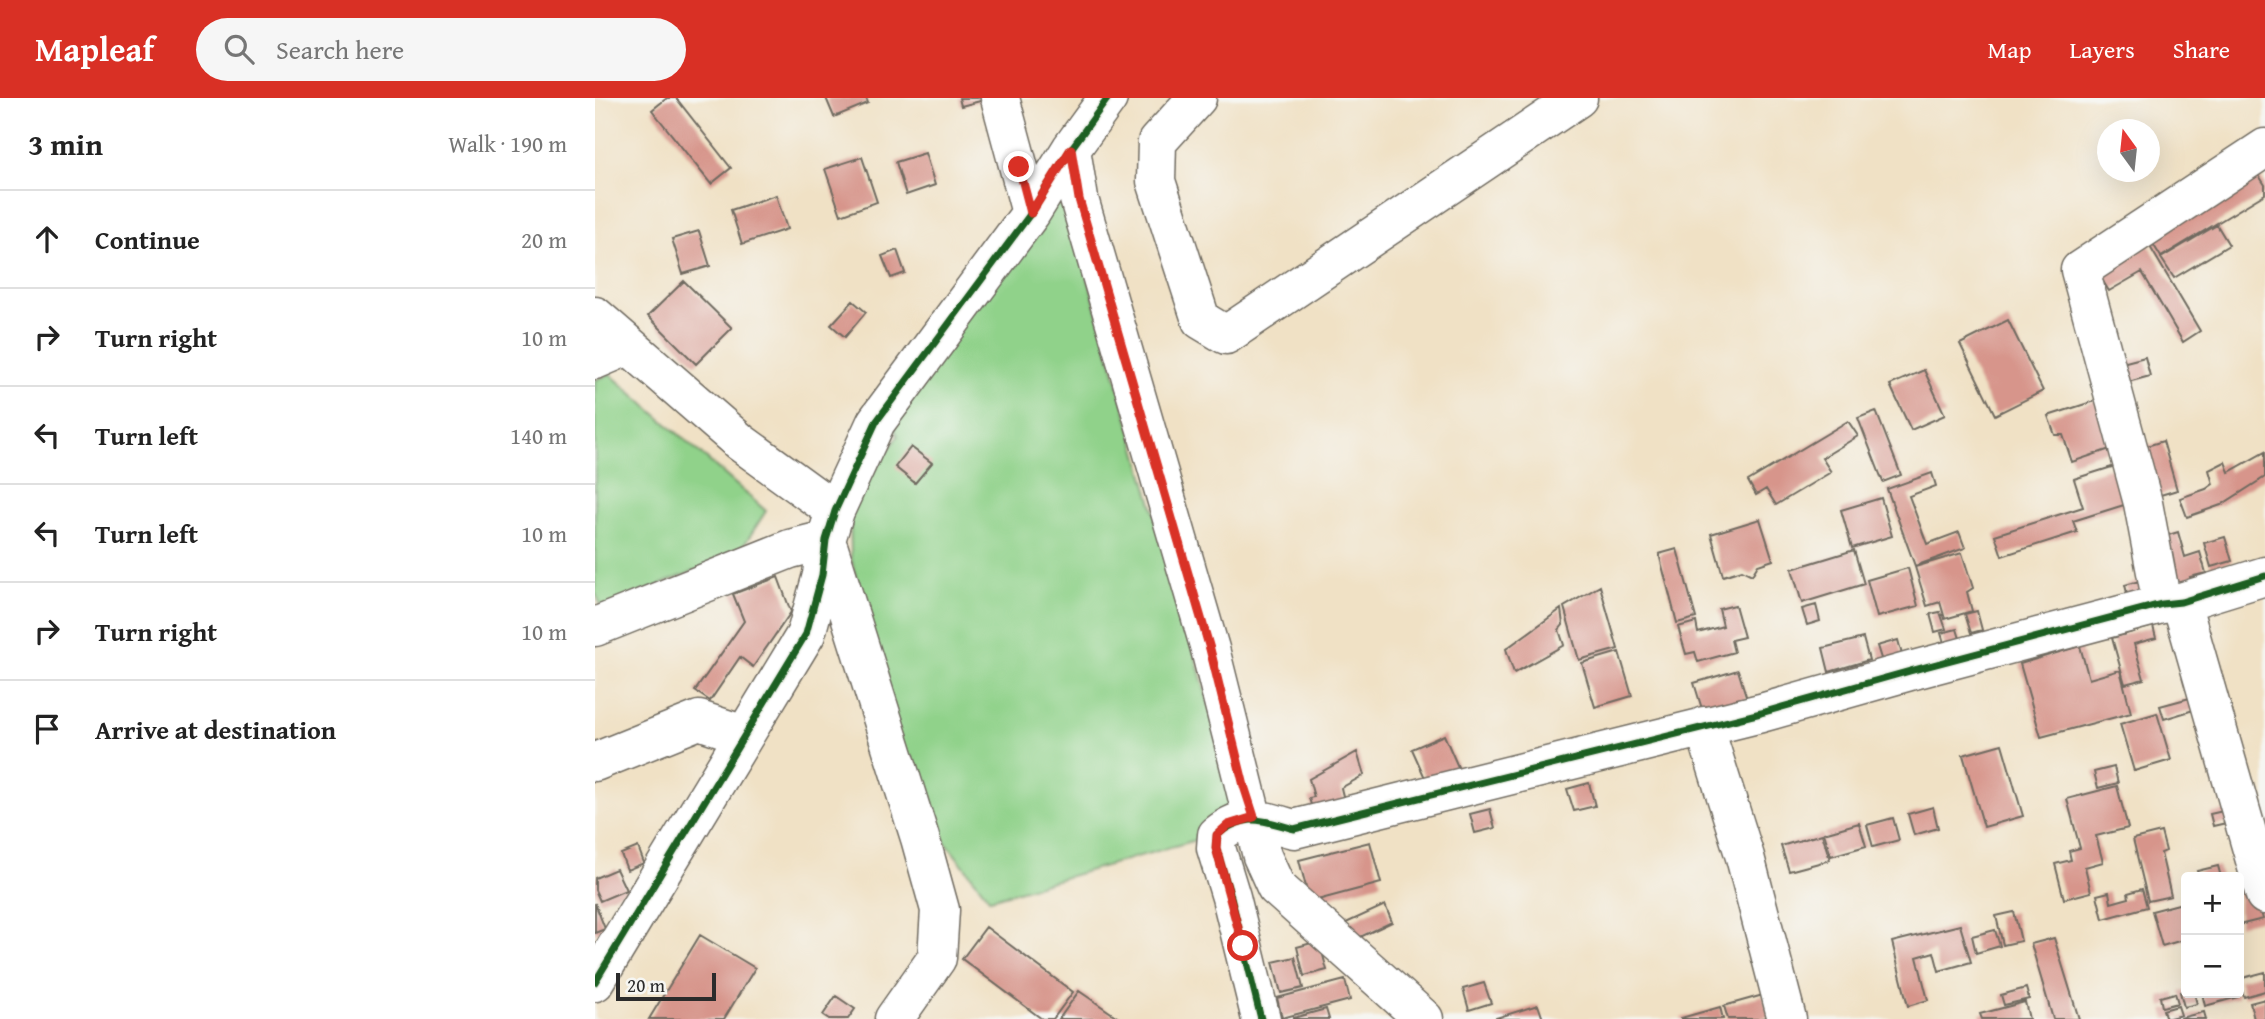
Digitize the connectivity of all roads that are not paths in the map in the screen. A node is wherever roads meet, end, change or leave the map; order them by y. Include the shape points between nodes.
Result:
1 (1000, 98) edge
2 (1108, 98) edge
3 (1197, 98) edge
4 (1578, 98) edge
5 (1071, 149) junction
6 (2265, 150) edge
7 (1031, 213) junction
8 (595, 316) edge
9 (612, 353) edge
10 (830, 526) junction
11 (2265, 576) edge
12 (2172, 603) junction
13 (595, 627) edge
14 (1704, 726) junction
15 (744, 735) junction
16 (595, 762) edge
17 (1254, 817) junction
18 (2265, 895) edge
19 (595, 982) edge
20 (894, 1019) edge
21 (1261, 1019) edge
22 (1424, 1019) edge
23 (1787, 1019) edge

1 - 7 street
2 - 5 street
3 - 4 street via 1157,142 1156,181 1201,320 1226,335
5 - 7 street
5 - 17 street via 1079,199
6 - 12 street via 2080,270
7 - 10 street via 876,422
8 - 9 street
9 - 10 street via 740,442
10 - 13 street via 790,549
10 - 15 street via 806,634
10 - 20 street via 940,910 937,958
11 - 12 street
12 - 14 street
12 - 18 street
14 - 17 street via 1294,829
14 - 23 street via 1745,857
15 - 16 street via 699,720
15 - 19 street
17 - 21 street via 1228,825 1217,835 1216,848
17 - 22 street via 1262,856 1276,887

